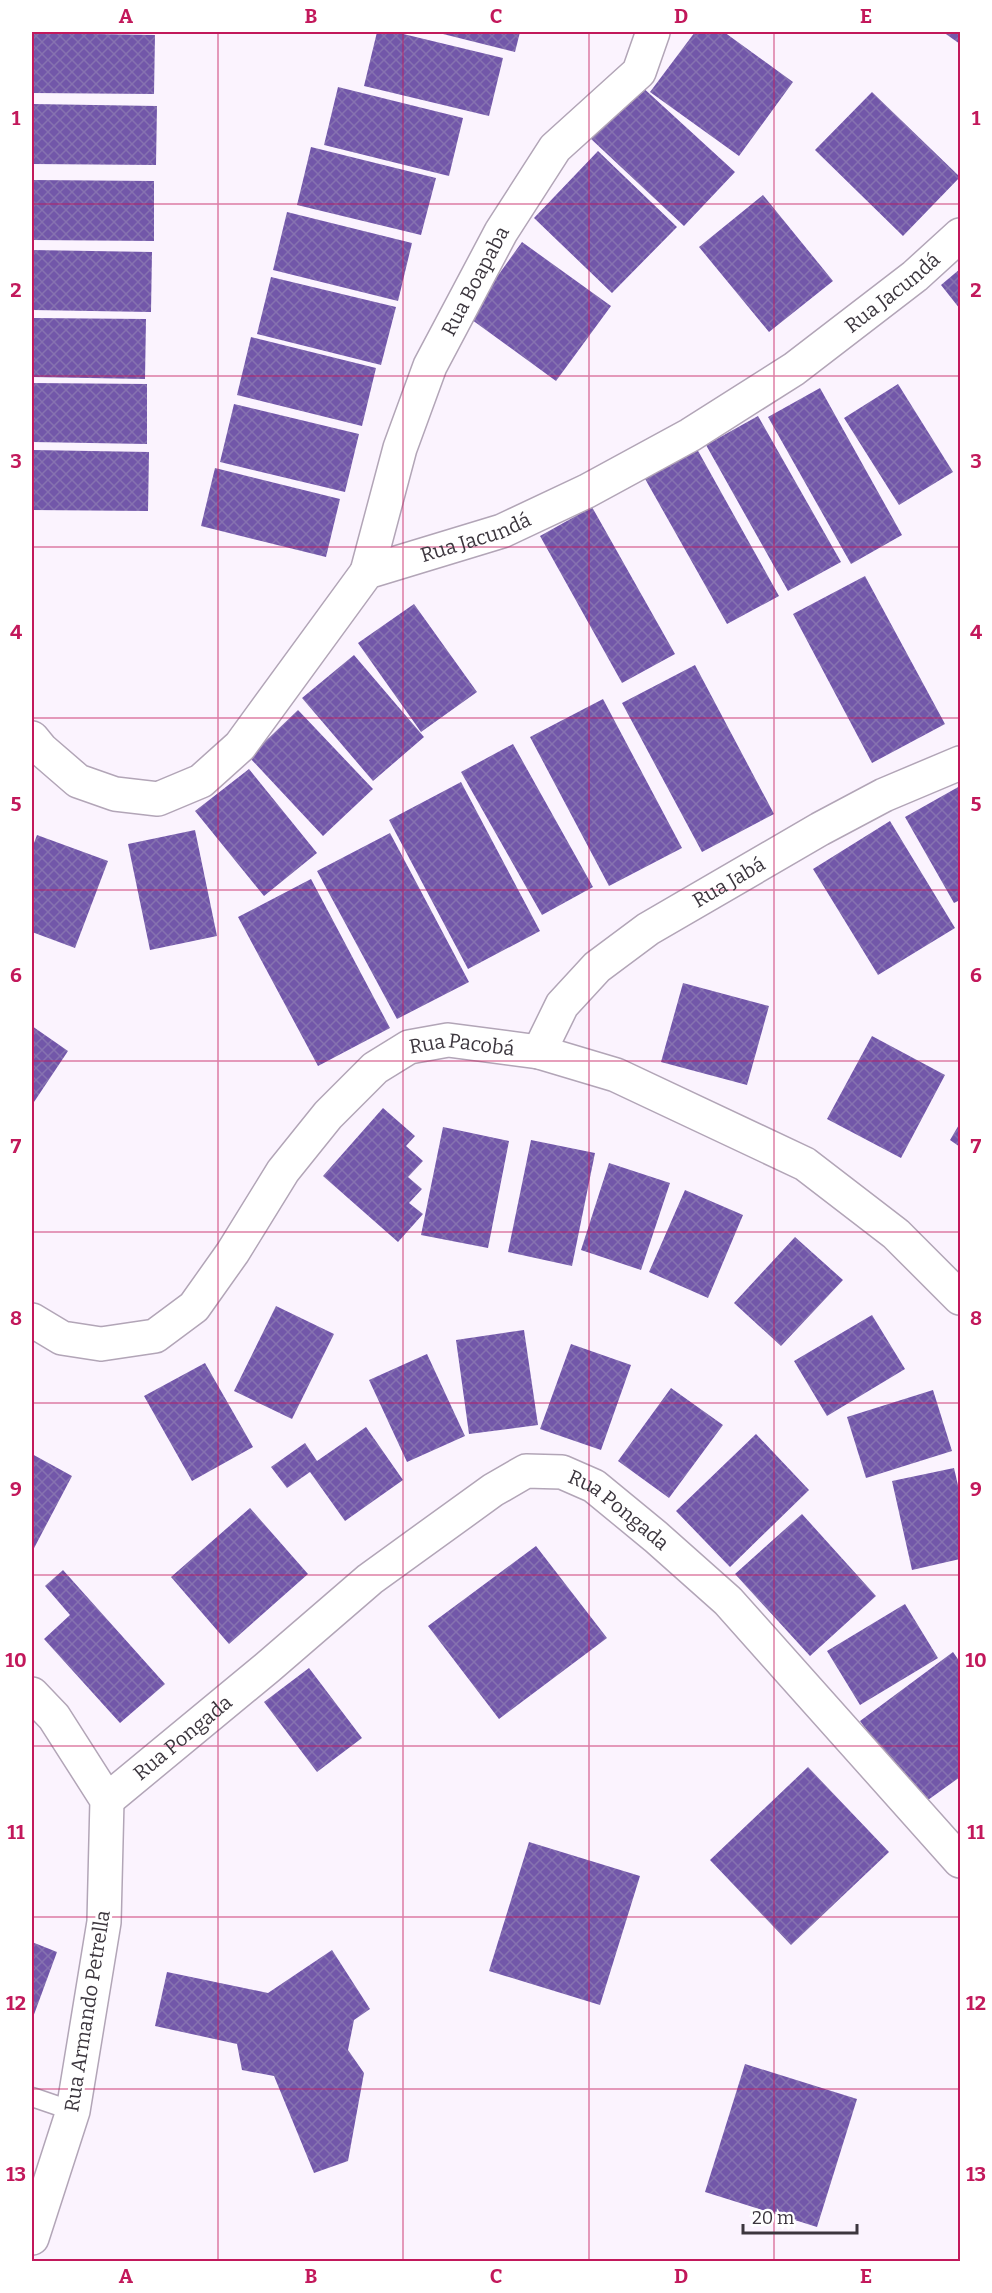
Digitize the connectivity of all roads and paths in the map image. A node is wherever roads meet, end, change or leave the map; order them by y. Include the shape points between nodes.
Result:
1 (653, 32) edge
2 (960, 235) edge
3 (367, 572) junction
4 (32, 738) edge
5 (960, 763) edge
6 (539, 1052) junction
7 (960, 1298) edge
8 (32, 1320) edge
9 (32, 1694) edge
10 (107, 1800) junction
11 (960, 1861) edge
12 (32, 2097) edge
13 (73, 2111) junction
14 (32, 2238) edge

1 - 3 street, Rua Boapaba via 639,72 555,148 501,232 441,345 400,448
2 - 3 street, Rua Jacundá via 915,276 794,369 690,435 587,491 502,531
3 - 4 street via 240,747 201,781 158,799 115,794 78,781
5 - 6 street, Rua Jabá via 884,795 648,928 597,967 562,1005
6 - 7 street, Rua Pacobá via 616,1076 805,1164 896,1234
6 - 8 street, Rua Pacobá via 448,1040 409,1047 375,1068 328,1115 283,1171 194,1307 155,1336 101,1344 62,1338
9 - 10 street via 54,1717
10 - 11 street, Rua Pongada via 369,1579 493,1490 526,1471 562,1472 594,1486 728,1602
10 - 13 street, Rua Armando Petrella via 104,1922
12 - 13 lane
13 - 14 street, Rua Armando Petrella

